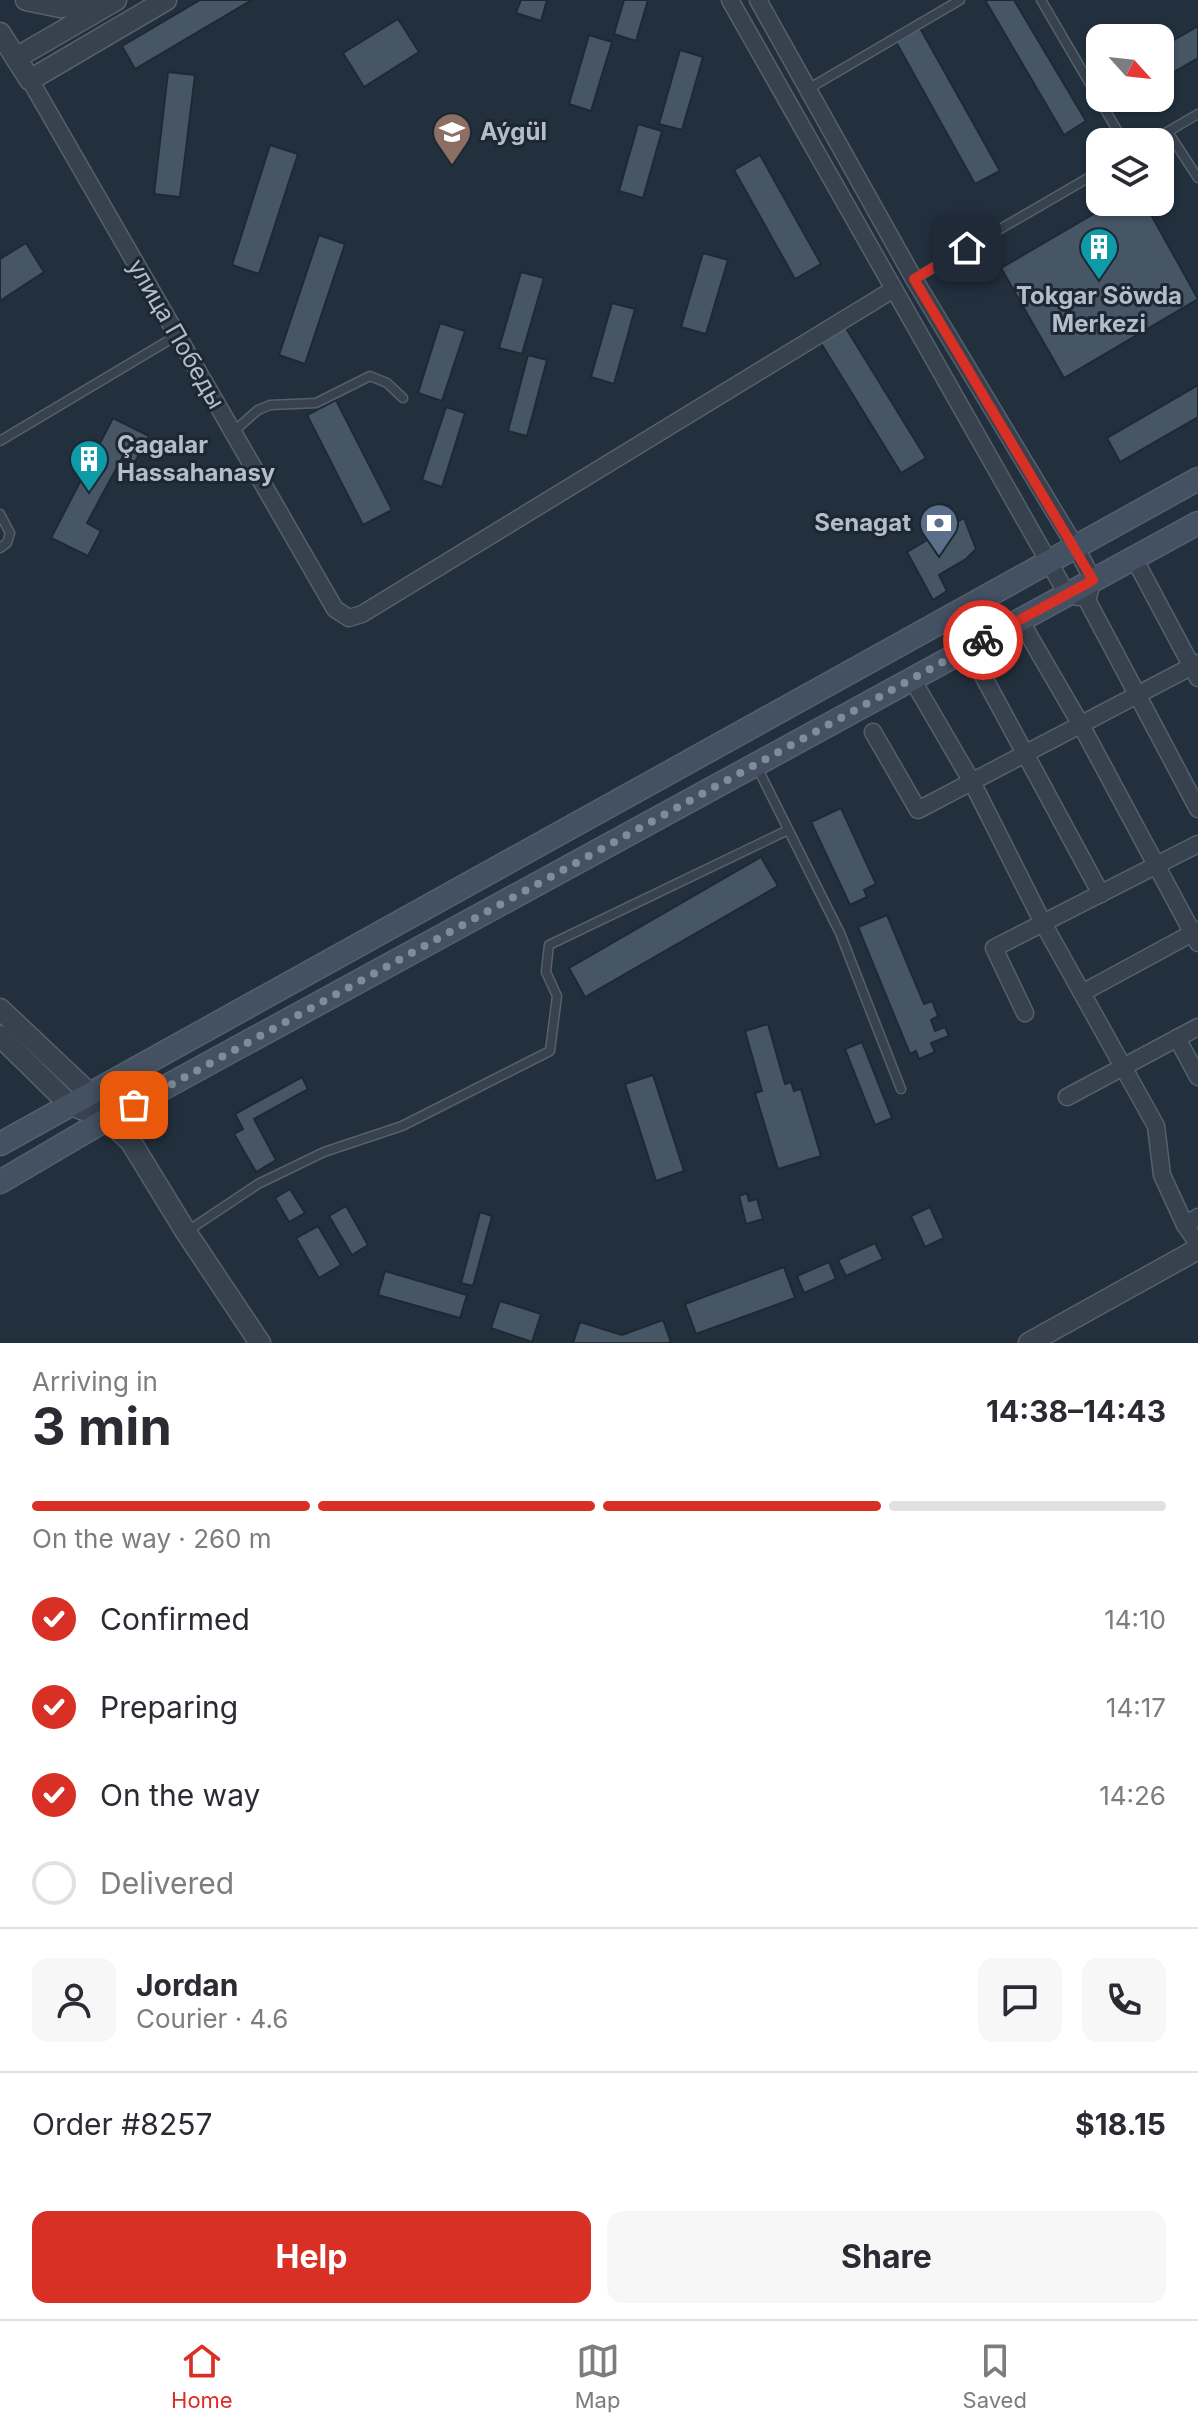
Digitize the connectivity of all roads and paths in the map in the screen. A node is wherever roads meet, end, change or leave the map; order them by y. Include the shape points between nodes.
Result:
1 (26, 0) edge
2 (166, 0) edge
3 (730, 0) edge
4 (758, 0) edge
5 (960, 0) edge
6 (1041, 0) edge
7 (112, 3) edge
8 (0, 33) edge
9 (16, 58) junction
10 (30, 80) junction
11 (808, 89) junction
12 (1198, 114) edge
13 (1116, 128) edge
14 (1174, 128) edge
15 (1174, 141) edge
16 (1198, 178) edge
17 (1086, 179) edge
18 (914, 279) junction
19 (894, 289) junction
20 (176, 336) junction
21 (403, 398) dead end
22 (233, 432) junction
23 (0, 441) edge
24 (1198, 479) edge
25 (0, 514) edge
26 (1198, 523) edge
27 (1075, 546) junction
28 (0, 548) edge
29 (1134, 558) junction
30 (1048, 561) junction
31 (1083, 592) junction
32 (1020, 620) junction
33 (968, 648) junction
34 (1196, 669) edge
35 (912, 679) junction
36 (1137, 695) junction
37 (1081, 725) junction
38 (873, 732) dead end
39 (1026, 754) junction
40 (755, 764) junction
41 (972, 782) junction
42 (1198, 809) edge
43 (788, 830) junction
44 (1198, 844) edge
45 (1156, 866) junction
46 (1101, 894) junction
47 (1043, 923) junction
48 (1196, 935) edge
49 (1082, 993) junction
50 (0, 1009) edge
51 (1025, 1013) dead end
52 (1198, 1027) edge
53 (0, 1036) edge
54 (1177, 1038) junction
55 (1122, 1067) junction
56 (1198, 1077) edge
57 (901, 1089) dead end
58 (90, 1094) junction
59 (1067, 1097) dead end
60 (69, 1104) junction
61 (107, 1119) junction
62 (0, 1144) edge
63 (0, 1182) edge
64 (1192, 1221) edge
65 (186, 1232) junction
66 (1198, 1247) edge
67 (260, 1343) edge
68 (1029, 1343) edge

1 - 7 street via 60,7
2 - 10 street
3 - 19 street
4 - 11 street
5 - 11 lane
6 - 13 lane
7 - 9 street
8 - 9 street, улица Победы
9 - 10 street, улица Победы
10 - 20 street, улица Победы
11 - 18 street
12 - 14 lane
15 - 16 lane
17 - 18 lane
18 - 27 street
19 - 22 street, улица Победы via 349,618 335,609
19 - 30 street
20 - 22 street, улица Победы
20 - 23 lane
21 - 22 lane via 370,376 316,403 270,405
24 - 27 main road
25 - 28 lane via 10,533
26 - 29 main road
27 - 30 main road
27 - 31 street
29 - 31 main road
29 - 34 street
30 - 31 street
30 - 58 main road
31 - 32 main road
31 - 36 street
32 - 33 main road
32 - 37 street
33 - 35 main road
33 - 39 street
34 - 36 street
35 - 40 main road
35 - 41 street
36 - 37 street
36 - 42 street
37 - 39 street
37 - 45 street
38 - 41 street via 918,810
39 - 41 street
39 - 46 street
40 - 43 lane
40 - 61 main road
41 - 47 street
43 - 57 lane via 840,933
43 - 65 lane via 549,945 546,972 557,996 550,1051 402,1126 324,1152 258,1184
44 - 45 street
45 - 46 street
45 - 48 street
46 - 47 street
47 - 49 street
47 - 51 street via 994,948
48 - 49 street
49 - 55 street
50 - 58 street
52 - 54 street
53 - 60 street
54 - 55 street
54 - 56 street
55 - 59 street
55 - 64 street via 1156,1126 1162,1175
58 - 60 main road
58 - 61 street
60 - 61 street
60 - 62 main road
61 - 63 main road
61 - 65 street via 131,1142
64 - 66 street
65 - 67 street
66 - 68 street

